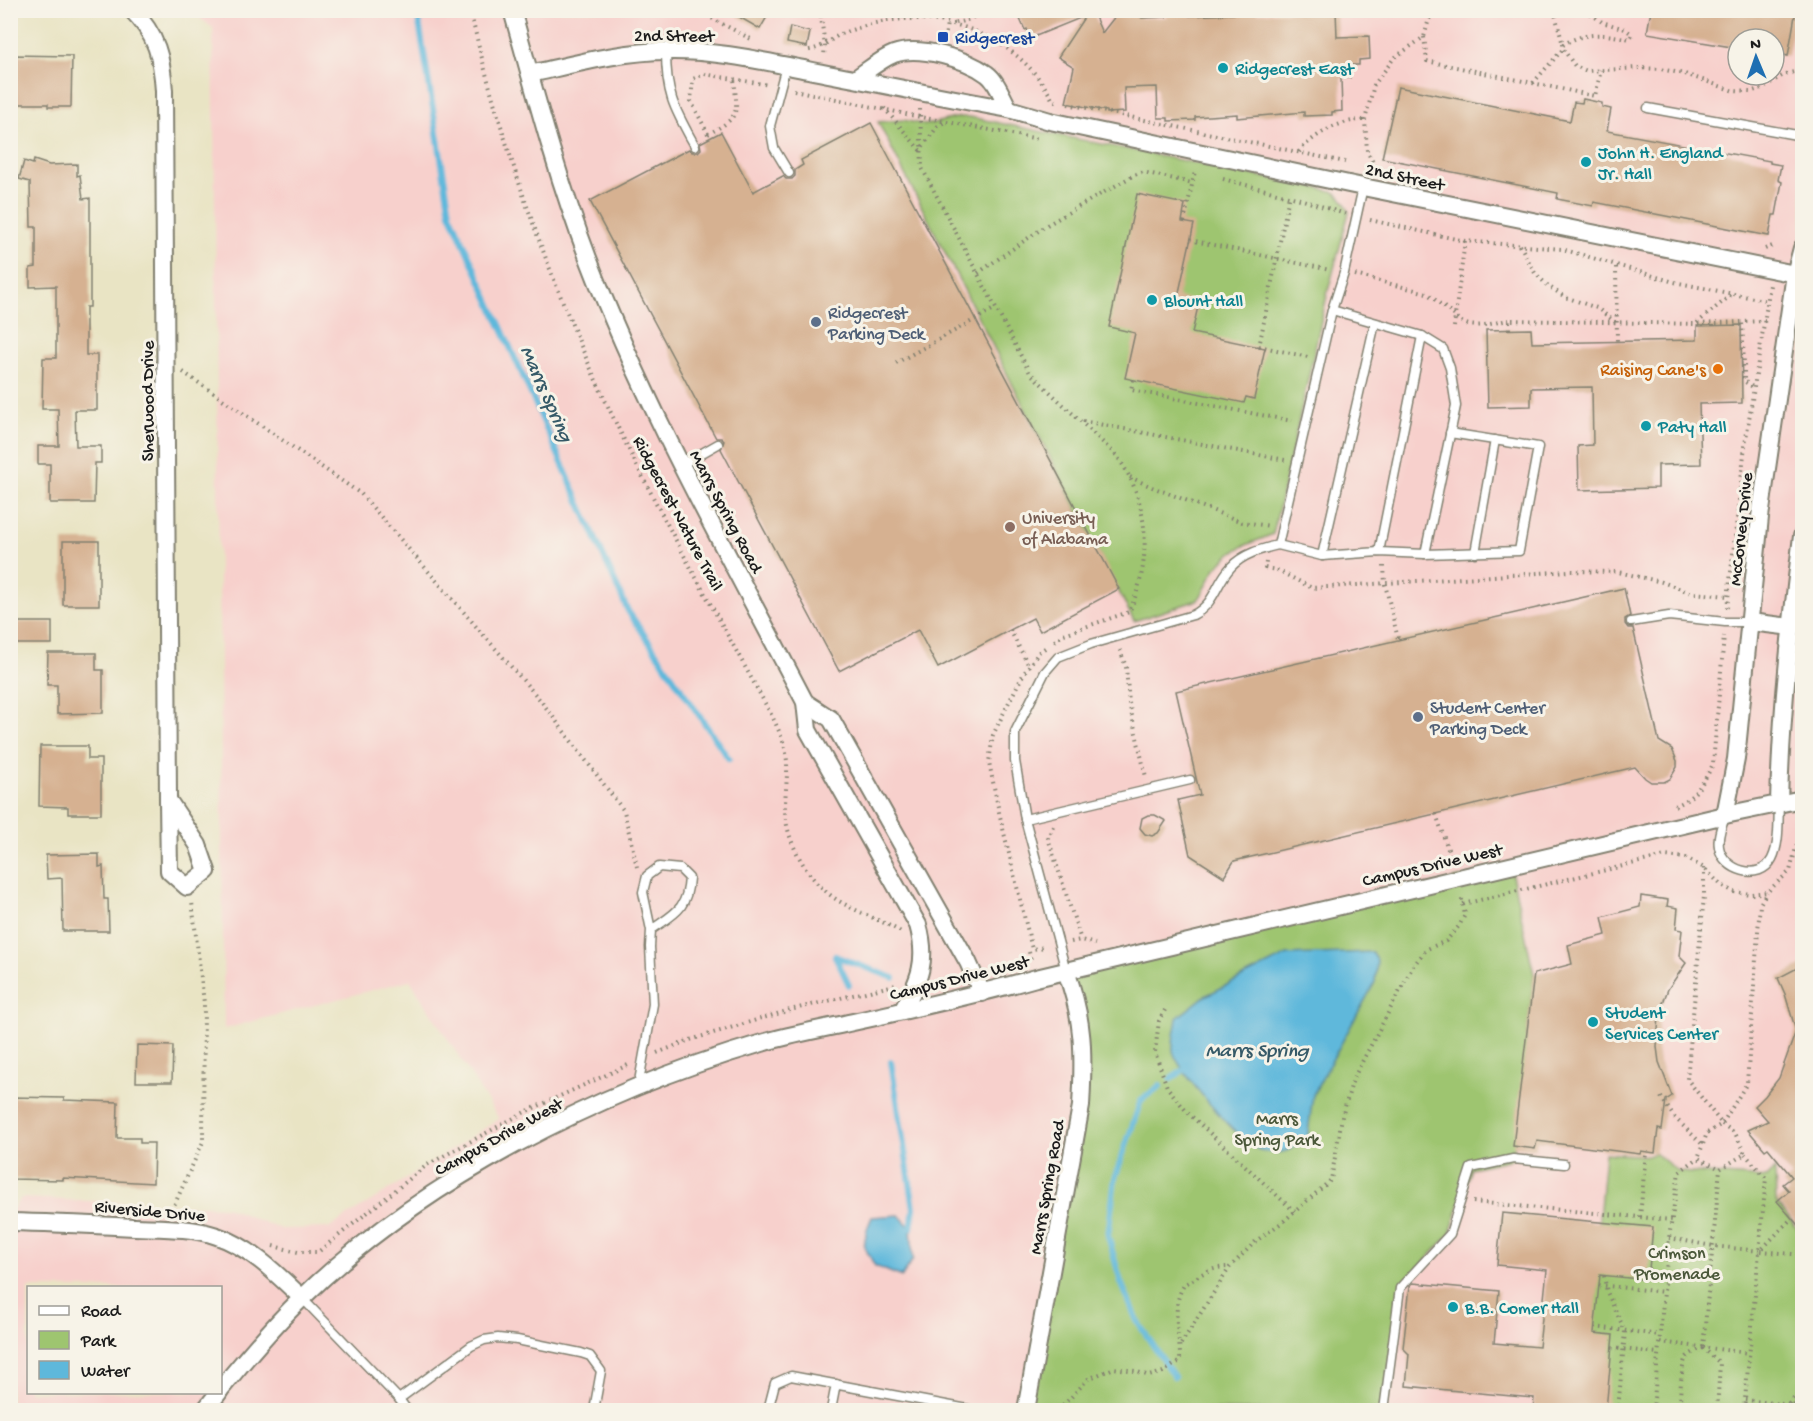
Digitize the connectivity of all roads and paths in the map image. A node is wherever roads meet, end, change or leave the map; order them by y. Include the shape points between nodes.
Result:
1 (132, 10) edge
2 (470, 10) edge
3 (512, 10) edge
4 (696, 10) edge
5 (820, 10) edge
6 (895, 10) edge
7 (928, 10) edge
8 (981, 10) edge
9 (1437, 10) edge
10 (1554, 10) edge
11 (1586, 10) edge
12 (904, 19) junction
13 (947, 22) junction
14 (1424, 37) junction
15 (759, 40) dead end
16 (825, 46) junction
17 (1563, 47) junction
18 (800, 48) dead end
19 (666, 51) junction
20 (786, 66) junction
21 (1601, 70) junction
22 (1803, 73) edge
23 (530, 75) junction
24 (734, 78) junction
25 (855, 79) junction
26 (1533, 83) junction
27 (779, 87) junction
28 (921, 93) junction
29 (883, 108) junction
30 (1648, 108) dead end
31 (1009, 109) junction
32 (920, 117) junction
33 (1365, 120) junction
34 (947, 122) junction
35 (1803, 136) edge
36 (1046, 140) dead end
37 (695, 146) dead end
38 (920, 150) junction
39 (1298, 152) junction
40 (1356, 166) dead end
41 (1367, 170) dead end
42 (789, 173) dead end
43 (1205, 174) dead end
44 (1216, 177) dead end
45 (1192, 183) junction
46 (1363, 187) junction
47 (1289, 196) junction
48 (1357, 218) junction
49 (1184, 222) dead end
50 (1190, 240) dead end
51 (1465, 241) junction
52 (1520, 245) junction
53 (1775, 245) dead end
54 (1803, 248) edge
55 (1758, 252) dead end
56 (1277, 257) junction
57 (1616, 267) junction
58 (978, 273) junction
59 (1344, 273) junction
60 (1799, 278) edge
61 (1732, 295) junction
62 (996, 308) junction
63 (1332, 310) junction
64 (1455, 316) junction
65 (1509, 320) junction
66 (1765, 321) junction
67 (1616, 322) junction
68 (1742, 322) junction
69 (1376, 323) junction
70 (1696, 324) junction
71 (1454, 327) dead end
72 (1509, 329) dead end
73 (1422, 336) junction
74 (1617, 341) dead end
75 (166, 358) junction
76 (1320, 359) junction
77 (896, 363) dead end
78 (1132, 380) dead end
79 (1754, 388) junction
80 (1082, 421) junction
81 (1296, 422) dead end
82 (1449, 433) junction
83 (1495, 440) junction
84 (718, 444) dead end
85 (1290, 460) dead end
86 (681, 465) junction
87 (1130, 476) junction
88 (1272, 527) dead end
89 (1803, 536) edge
90 (1278, 545) junction
91 (1268, 547) junction
92 (1379, 552) junction
93 (1474, 553) junction
94 (1425, 554) junction
95 (1322, 556) junction
96 (1385, 584) junction
97 (1728, 596) junction
98 (1129, 612) junction
99 (1631, 622) dead end
100 (1725, 622) junction
101 (1750, 622) junction
102 (1791, 627) junction
103 (1010, 630) dead end
104 (1122, 636) junction
105 (1398, 639) dead end
106 (1029, 666) junction
107 (806, 702) junction
108 (1190, 780) dead end
109 (1149, 790) junction
110 (1803, 799) edge
111 (168, 800) junction
112 (1779, 803) junction
113 (1672, 807) dead end
114 (1436, 814) dead end
115 (1725, 815) junction
116 (1025, 819) junction
117 (1055, 824) dead end
118 (1803, 837) edge
119 (1463, 857) dead end
120 (1452, 860) junction
121 (1704, 868) junction
122 (1457, 878) junction
123 (187, 887) junction
124 (1767, 891) junction
125 (643, 892) junction
126 (1463, 904) junction
127 (651, 930) junction
128 (905, 936) dead end
129 (1081, 940) junction
130 (1095, 944) dead end
131 (1059, 945) junction
132 (1066, 971) junction
133 (982, 993) junction
134 (1165, 1010) dead end
135 (902, 1011) junction
136 (638, 1087) junction
137 (1661, 1097) dead end
138 (1722, 1124) junction
139 (1703, 1145) junction
140 (1646, 1152) dead end
141 (1745, 1154) junction
142 (1698, 1158) junction
143 (1564, 1164) dead end
144 (1720, 1169) junction
145 (1460, 1201) junction
146 (1295, 1212) junction
147 (1641, 1217) junction
148 (1792, 1218) dead end
149 (1672, 1220) junction
150 (10, 1222) edge
151 (165, 1228) junction
152 (1669, 1238) junction
153 (1713, 1246) junction
154 (1760, 1251) junction
155 (1803, 1255) edge
156 (1230, 1267) junction
157 (1604, 1276) dead end
158 (1599, 1285) dead end
159 (1605, 1286) junction
160 (1664, 1292) junction
161 (302, 1298) junction
162 (1595, 1327) dead end
163 (1625, 1331) junction
164 (1660, 1335) junction
165 (1660, 1342) junction
166 (1181, 1344) junction
167 (1703, 1347) junction
168 (1612, 1348) dead end
169 (1624, 1350) junction
170 (1658, 1353) junction
171 (1749, 1353) junction
172 (836, 1384) junction
173 (1803, 1388) edge
174 (222, 1389) edge
175 (218, 1394) edge
176 (399, 1399) junction
177 (1745, 1400) junction
178 (1789, 1405) junction
179 (1803, 1406) edge
180 (205, 1410) edge
181 (407, 1410) edge
182 (594, 1410) edge
183 (768, 1410) edge
184 (831, 1410) edge
185 (973, 1410) edge
186 (1026, 1410) edge
187 (1059, 1410) edge
188 (1384, 1410) edge
189 (1618, 1410) edge
190 (1653, 1410) edge
191 (1681, 1410) edge
192 (1717, 1410) edge
193 (1744, 1410) edge

1 - 75 street, Sherwood Drive via 154,37 163,64
2 - 128 path, Ridgecrest Nature Trail via 500,123 576,335 641,472 781,736 787,765 785,818 796,850 824,890
3 - 23 street, Marrs Spring Road
4 - 15 path
5 - 16 path
6 - 12 path
7 - 13 path
8 - 13 path via 966,21
9 - 14 path via 1429,19
10 - 17 path
11 - 17 path via 1602,22 1625,29 1632,34 1630,39 1589,34
12 - 13 path
12 - 16 path via 838,35
13 - 39 path via 977,31 1020,57 1045,84 1053,101
14 - 26 path via 1426,61
14 - 33 path via 1394,58 1374,85
16 - 18 path
17 - 21 path via 1575,66 1587,71
17 - 26 path
19 - 20 street, 2nd Street via 736,55
19 - 23 street, 2nd Street via 622,54
19 - 37 lane via 670,96
20 - 25 street, 2nd Street
20 - 27 lane
21 - 22 path via 1660,69 1749,92 1785,74
21 - 26 path via 1595,96
23 - 86 street, Marrs Spring Road via 588,257 626,350
24 - 24 path via 704,74 693,79 691,101 708,136 736,112
24 - 27 path
25 - 28 street, 2nd Street
25 - 31 street via 894,54 916,51 943,55 989,75
27 - 29 path
27 - 42 lane via 770,137
28 - 31 street, 2nd Street
28 - 32 path
29 - 32 path
29 - 38 path
30 - 35 lane
31 - 46 street, 2nd Street
32 - 34 path
32 - 38 path
33 - 39 path via 1354,119 1339,125 1307,142
33 - 41 path via 1366,151 1378,173
34 - 36 path
34 - 38 path via 938,126
38 - 58 path via 926,178
39 - 40 path
43 - 45 path via 1193,171
44 - 47 path
45 - 49 path
45 - 58 path via 1143,172 1134,175 1047,225
46 - 48 lane
46 - 60 street, 2nd Street
47 - 48 path
47 - 56 path
48 - 51 path
48 - 59 lane
50 - 56 path
51 - 52 path
51 - 64 path
52 - 57 path via 1562,249
52 - 67 path via 1535,273 1548,286 1565,297 1597,308
53 - 55 path
54 - 60 street, McCorvey Drive
56 - 59 path
56 - 76 path via 1259,347
57 - 61 path
57 - 67 path
58 - 62 path
59 - 63 lane
59 - 64 path via 1427,293
60 - 101 street, McCorvey Drive via 1760,517
61 - 66 path via 1768,301
61 - 70 path
62 - 77 path
62 - 80 path via 1030,372
63 - 69 lane
63 - 76 lane
64 - 65 path via 1468,326
64 - 71 path
65 - 67 path
65 - 72 path
66 - 68 path
66 - 79 path
67 - 70 path
67 - 74 path
68 - 70 path
68 - 79 path via 1744,381
69 - 73 lane
69 - 95 lane
73 - 82 lane via 1443,349 1450,368 1456,406
73 - 92 lane
75 - 111 street, Sherwood Drive
75 - 125 path via 361,494 541,700 624,811
76 - 90 lane
78 - 81 path via 1131,390
79 - 97 path
80 - 85 path
80 - 87 path via 1116,455
82 - 83 lane
82 - 94 lane
83 - 93 lane
83 - 93 lane via 1538,447 1519,551
84 - 86 lane
86 - 107 street, Marrs Spring Road
87 - 88 path via 1242,522
87 - 98 path via 1144,524 1145,561 1141,585
89 - 102 street
90 - 91 lane
90 - 95 lane
91 - 96 path via 1265,568 1312,588
91 - 104 lane via 1230,568 1203,610
92 - 94 lane
92 - 95 lane
93 - 94 lane
96 - 97 path via 1569,571 1618,572 1692,593
96 - 105 path
97 - 100 path
98 - 104 path
98 - 106 path via 1064,634 1039,652
99 - 100 lane via 1669,616
100 - 101 lane
100 - 113 path via 1713,764 1690,798
101 - 102 street
101 - 115 street, McCorvey Drive via 1736,759
102 - 112 street
103 - 106 path
104 - 109 path via 1120,647 1129,703
104 - 116 lane via 1058,657 1045,672 1015,732 1015,760
106 - 131 path via 993,735 989,762 1032,949
107 - 133 street via 831,719
107 - 135 street, Marrs Spring Road via 808,730 918,925 923,960 917,985
108 - 109 lane
109 - 116 lane
110 - 112 street, Campus Drive West
111 - 123 street, Sherwood Drive via 169,871
111 - 123 street via 198,845 207,871
112 - 115 street, Campus Drive West
112 - 115 lane via 1775,851 1766,868 1756,872 1735,868 1722,856 1719,846
114 - 120 path
115 - 122 street, Campus Drive West
116 - 131 lane
117 - 129 path via 1048,838
118 - 124 path via 1797,844 1790,871
119 - 120 path
120 - 122 path
121 - 124 path via 1734,892
121 - 126 path via 1686,858 1665,856
121 - 138 path via 1687,1079
122 - 126 path
122 - 132 street, Campus Drive West
123 - 151 path via 192,897 204,1003 204,1142
124 - 138 path via 1760,904 1747,1083
125 - 127 lane
125 - 127 lane via 647,876 659,867 680,869 688,879 687,896 678,911
126 - 146 path via 1466,915 1459,926 1413,966 1353,1079 1331,1180
127 - 136 lane via 653,1004
129 - 130 path
129 - 131 path
131 - 132 lane
132 - 133 street, Campus Drive West
132 - 186 street, Marrs Spring Road via 1082,1030 1081,1106
133 - 135 street, Campus Drive West
134 - 146 path via 1159,1021 1155,1052 1167,1087 1187,1112
135 - 136 street, Campus Drive West via 764,1042
136 - 161 street, Campus Drive West via 536,1135 452,1182 376,1234
137 - 139 path via 1674,1117
138 - 139 path via 1707,1132
138 - 141 path via 1735,1133
139 - 142 path
140 - 147 path
141 - 144 path
141 - 154 path via 1766,1178
142 - 144 path
142 - 149 path via 1678,1172
143 - 145 lane via 1513,1159 1471,1168
144 - 153 path
145 - 147 path
145 - 188 lane via 1450,1234 1400,1288
146 - 156 path via 1256,1241
147 - 149 path
148 - 154 path
149 - 152 path
150 - 151 street, Riverside Drive
151 - 161 street, Riverside Drive via 217,1236 245,1250
152 - 153 path
152 - 160 path
153 - 154 path
153 - 167 path
154 - 155 path
154 - 171 path
156 - 166 path
156 - 166 path via 1204,1272 1184,1286 1177,1308
157 - 159 path
158 - 159 path
159 - 160 path
159 - 163 path
160 - 164 path
161 - 174 street, Campus Drive West
161 - 176 lane
162 - 163 path
163 - 164 path
163 - 169 path
164 - 165 path
165 - 167 path
165 - 170 path
166 - 187 path via 1180,1361 1163,1372 1149,1376 1114,1368 1088,1378
167 - 171 path
167 - 191 path via 1683,1362
167 - 192 path via 1720,1363
168 - 169 path
169 - 170 path
169 - 189 path
170 - 190 path
171 - 177 path
172 - 183 lane via 791,1376 775,1383
172 - 184 lane
172 - 185 lane
173 - 178 path
175 - 180 street, Campus Drive West
176 - 181 lane
176 - 182 lane via 471,1346 498,1338 590,1356 601,1371
177 - 178 path
177 - 193 path
178 - 179 path

